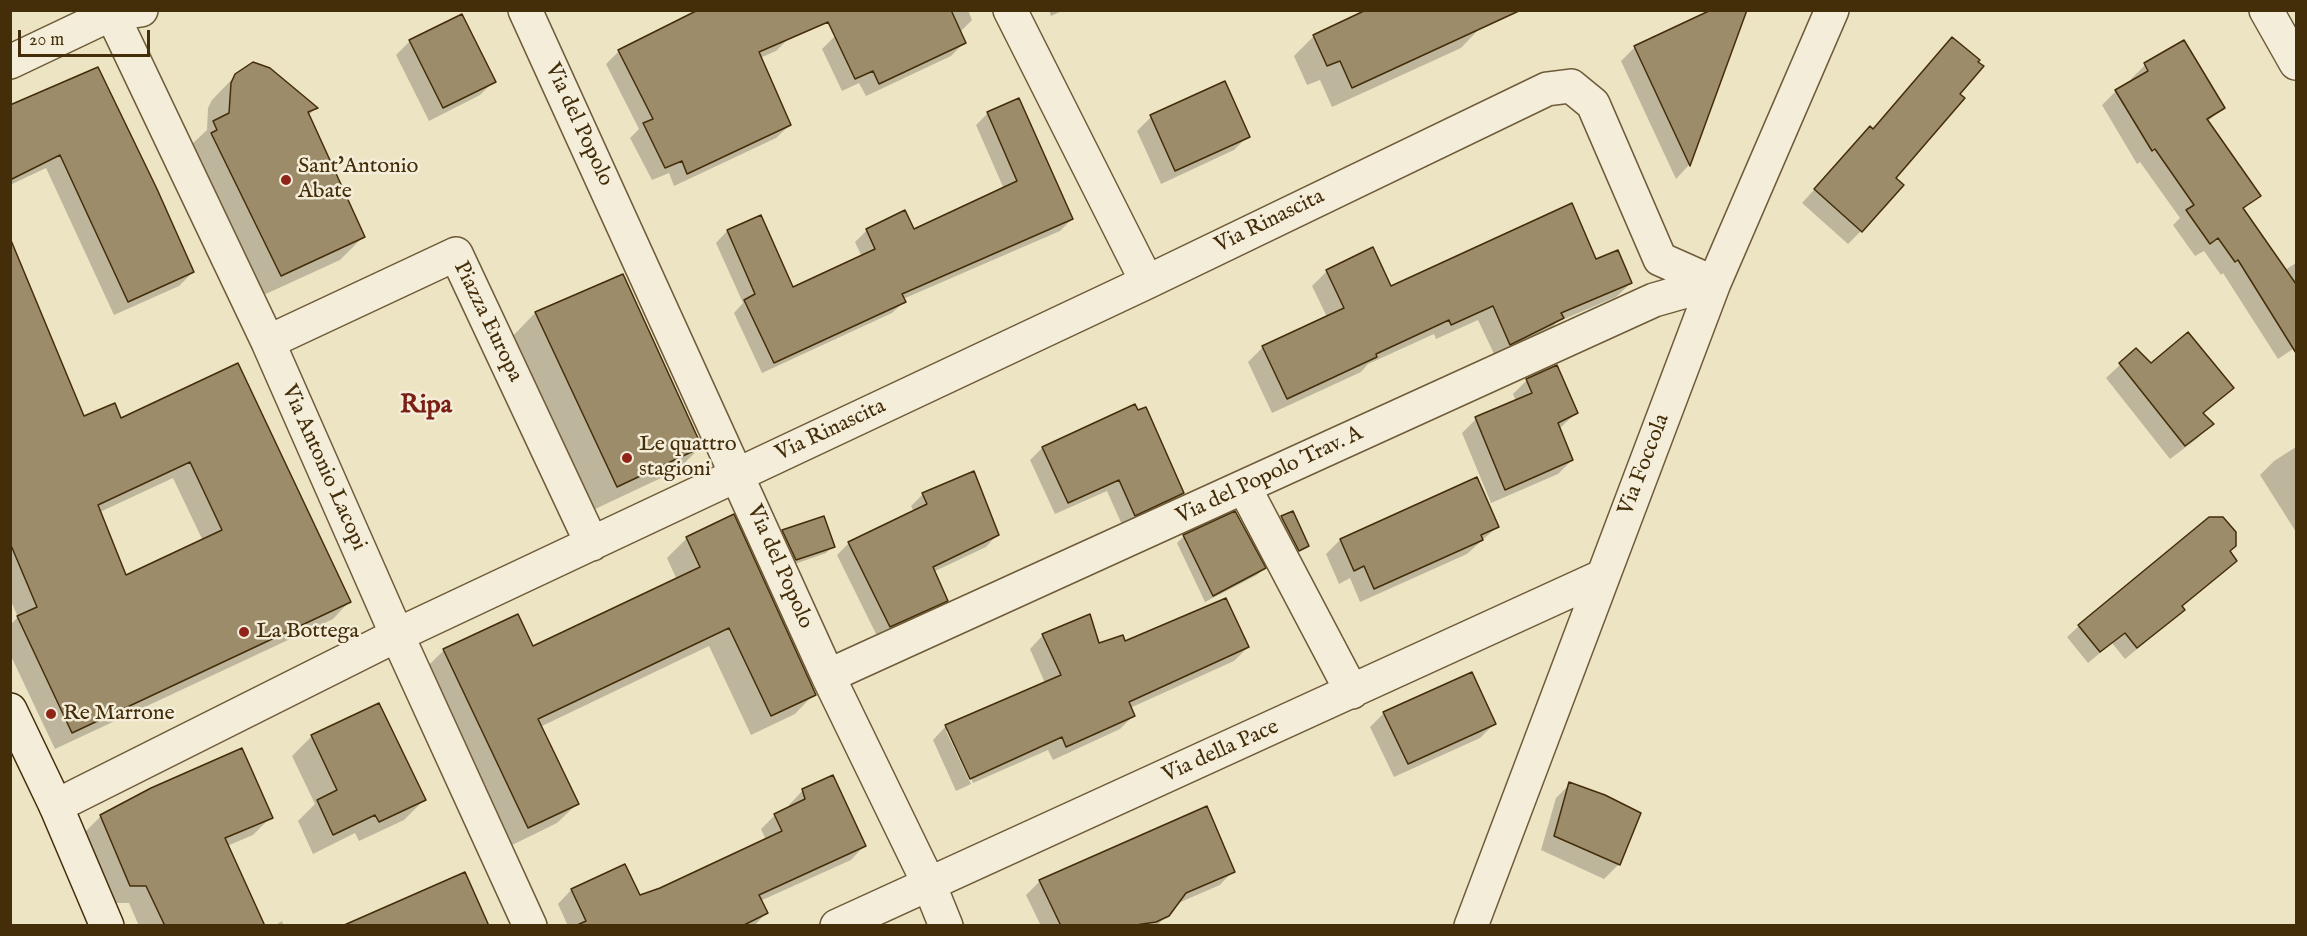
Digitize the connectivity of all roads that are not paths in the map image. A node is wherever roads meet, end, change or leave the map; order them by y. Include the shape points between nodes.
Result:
1 (525, 10) edge
2 (1010, 10) edge
3 (1832, 10) edge
4 (2266, 10) edge
5 (120, 12) edge
6 (10, 62) edge
7 (2296, 63) edge
8 (1147, 282) junction
9 (1714, 284) junction
10 (268, 342) junction
11 (738, 476) junction
12 (1244, 488) junction
13 (592, 544) junction
14 (1603, 576) junction
15 (397, 635) junction
16 (828, 676) junction
17 (1352, 692) junction
18 (10, 710) edge
19 (56, 806) junction
20 (929, 884) junction
21 (107, 926) edge
22 (530, 926) edge
23 (837, 926) edge
24 (946, 926) edge
25 (1471, 926) edge

1 - 11 street, Via del Popolo
2 - 8 street
3 - 9 street, Via Foccola
4 - 7 street
5 - 6 street
5 - 10 street, Via Antonio Lacopi
8 - 9 street, Via Rinascita via 1547,89 1571,86 1593,104 1660,260
8 - 11 street, Via Rinascita
9 - 12 street, Via del Popolo Trav. A via 1654,300
9 - 14 street, Via Foccola
10 - 13 street, Piazza Europa via 456,254
10 - 15 street, Via Antonio Lacopi
11 - 13 street, Via Rinascita
11 - 16 street, Via del Popolo
12 - 16 street, Via del Popolo Trav. A
12 - 17 street
13 - 15 street, Via Rinascita
14 - 17 street, Via della Pace
14 - 25 street, Via Foccola
15 - 19 street, Via Rinascita
15 - 22 street, Via Antonio Lacopi
16 - 20 street, Via del Popolo
17 - 20 street, Via della Pace
18 - 19 street
19 - 21 street
20 - 23 street, Via della Pace
20 - 24 street, Via del Popolo

